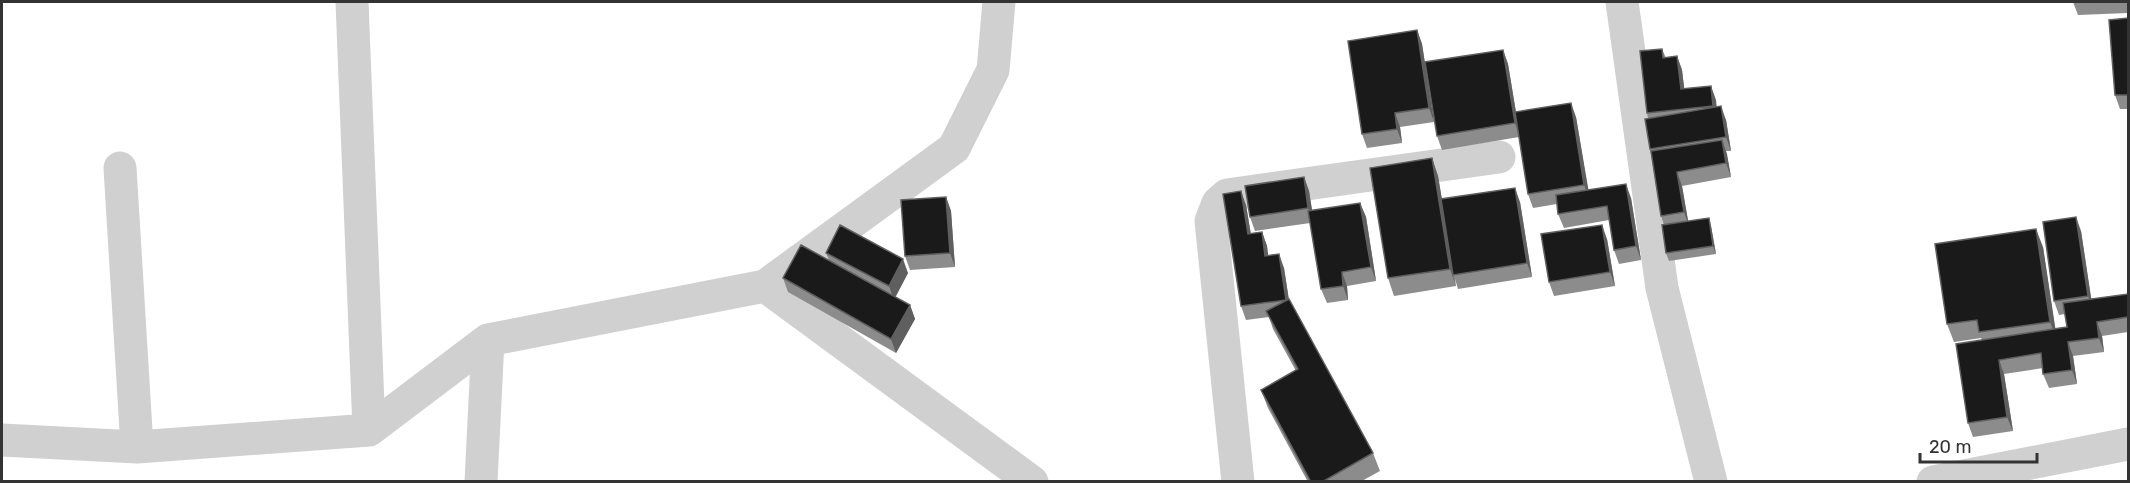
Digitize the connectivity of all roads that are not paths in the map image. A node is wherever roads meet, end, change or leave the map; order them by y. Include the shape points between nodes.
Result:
1 (352, 2) edge
2 (1002, 2) edge
3 (1622, 2) edge
4 (1499, 157) dead end
5 (120, 168) dead end
6 (765, 286) junction
7 (488, 340) junction
8 (369, 430) junction
9 (2, 440) edge
10 (2128, 444) edge
11 (137, 447) junction
12 (1940, 481) edge
13 (482, 482) edge
14 (1032, 482) edge
15 (1238, 482) edge
16 (1711, 482) edge

1 - 8 street
2 - 6 street via 993,70 954,148
3 - 16 street via 1662,288
4 - 15 street via 1227,195 1218,203 1211,221
5 - 11 street
6 - 7 street
6 - 14 street
7 - 8 street
7 - 13 street
8 - 11 street
9 - 11 street
10 - 12 street

